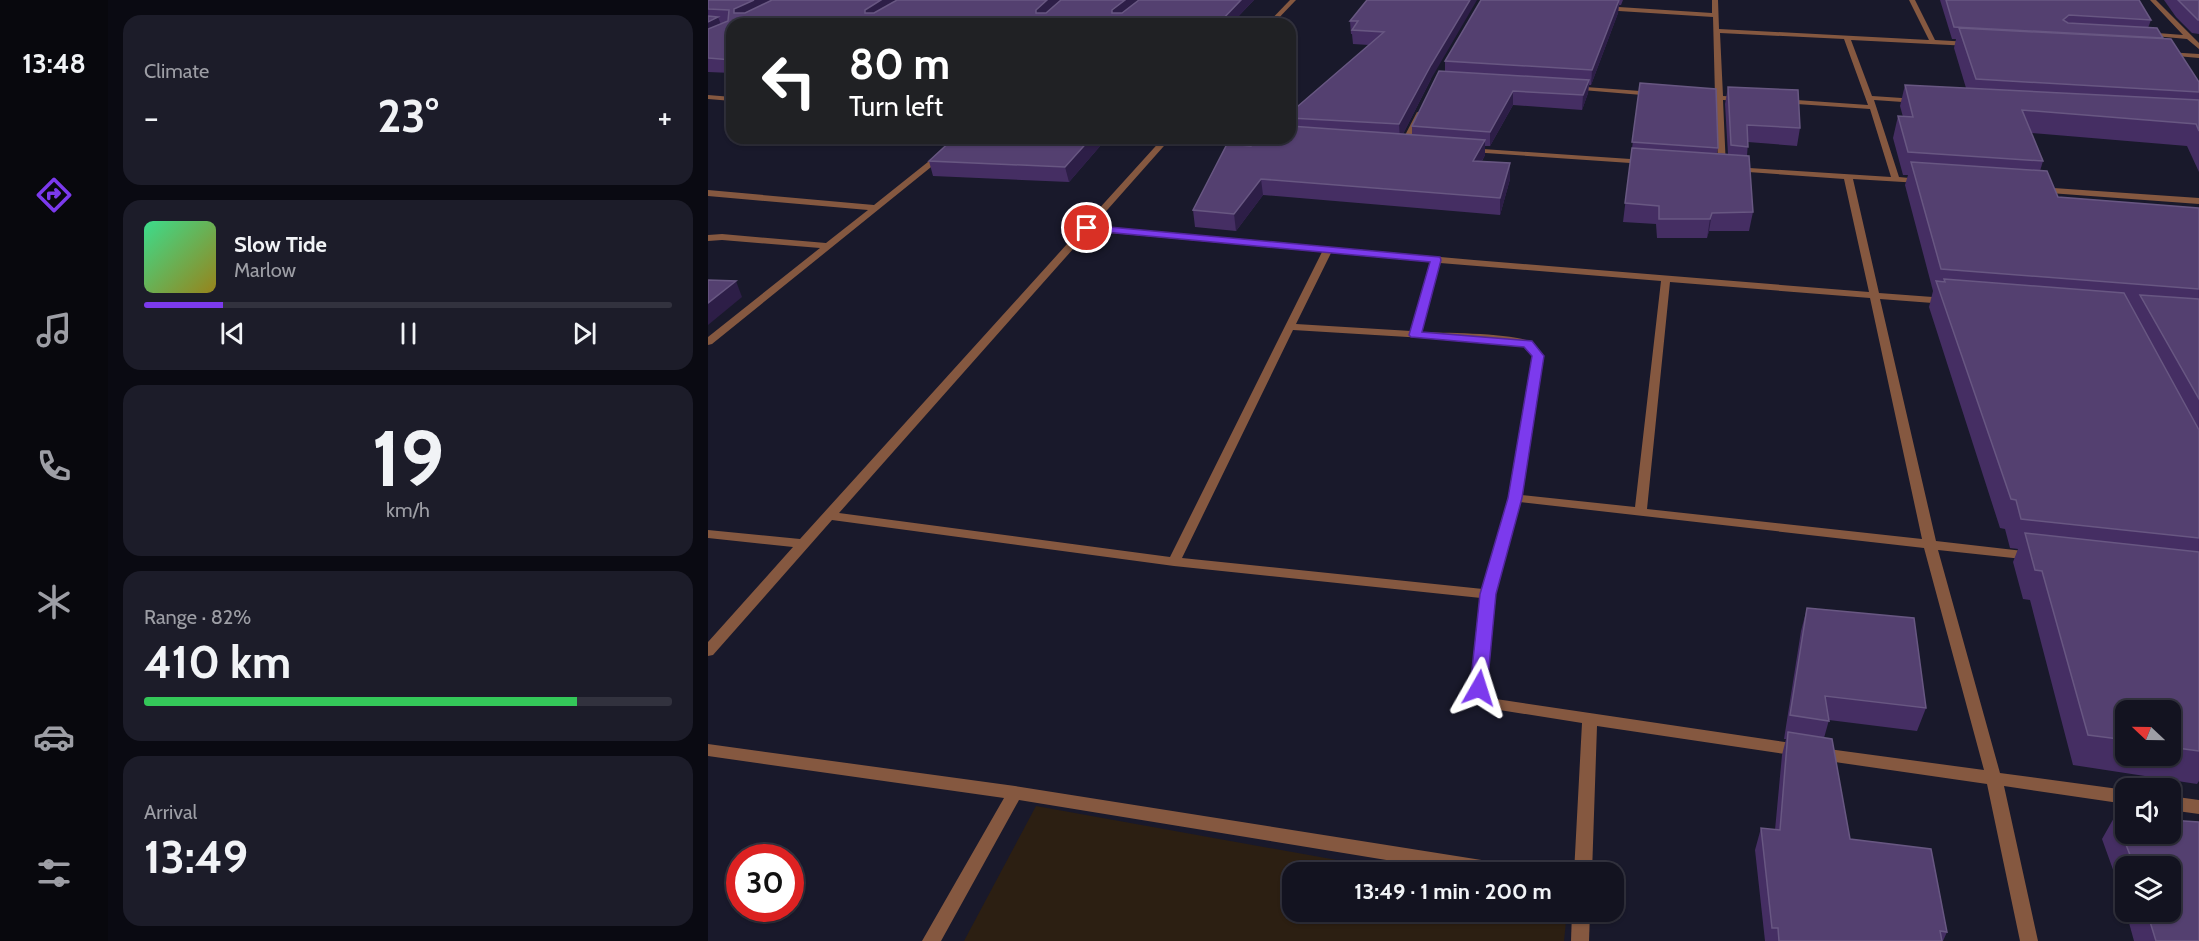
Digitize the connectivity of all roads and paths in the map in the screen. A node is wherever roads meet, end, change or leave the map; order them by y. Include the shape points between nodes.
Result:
1 (1293, 0) edge
2 (1715, 0) edge
3 (1912, 0) edge
4 (2153, 0) edge
5 (1599, 8) edge
6 (1716, 15) junction
7 (1276, 18) edge
8 (1717, 31) junction
9 (2132, 33) edge
10 (2188, 37) junction
11 (1847, 38) junction
12 (1933, 42) junction
13 (1980, 44) edge
14 (2199, 47) edge
15 (2153, 54) edge
16 (2199, 56) edge
17 (1566, 88) edge
18 (1660, 94) edge
19 (1695, 96) edge
20 (708, 97) edge
21 (726, 98) edge
22 (1719, 98) junction
23 (1870, 98) junction
24 (1755, 100) edge
25 (1778, 101) edge
26 (1929, 102) edge
27 (1873, 107) junction
28 (1422, 108) edge
29 (956, 144) edge
30 (1162, 144) edge
31 (1392, 145) edge
32 (1404, 145) junction
33 (1416, 146) edge
34 (1463, 150) edge
35 (1651, 163) edge
36 (1710, 167) edge
37 (1722, 168) junction
38 (1848, 177) junction
39 (1896, 180) junction
40 (1931, 182) edge
41 (2024, 189) edge
42 (708, 193) edge
43 (2199, 201) edge
44 (878, 207) junction
45 (1087, 228) junction
46 (708, 238) edge
47 (827, 246) junction
48 (1328, 250) junction
49 (1436, 260) junction
50 (1666, 278) junction
51 (1875, 295) junction
52 (1956, 302) edge
53 (1290, 327) junction
54 (1415, 335) junction
55 (708, 342) edge
56 (1515, 498) junction
57 (1641, 511) junction
58 (829, 516) junction
59 (708, 534) edge
60 (803, 544) junction
61 (1930, 545) junction
62 (2047, 558) edge
63 (1174, 562) junction
64 (1488, 594) junction
65 (708, 651) edge
66 (1590, 719) junction
67 (708, 750) edge
68 (1994, 780) junction
69 (1015, 793) junction
70 (2115, 796) edge
71 (2181, 805) edge
72 (2199, 807) edge
73 (1444, 862) edge
74 (1584, 862) edge
75 (1581, 922) edge
76 (931, 941) edge
77 (1580, 941) edge
78 (2030, 941) edge

1 - 7 street
2 - 6 street
3 - 12 street
4 - 10 street
5 - 6 street
6 - 8 street
8 - 11 street
8 - 22 street
9 - 10 street
10 - 14 street
11 - 12 street
11 - 23 street
12 - 13 street
15 - 16 street
17 - 18 street
19 - 22 street
20 - 21 street
22 - 24 street
22 - 37 street
23 - 26 street
23 - 27 street
25 - 27 street
27 - 39 street
28 - 32 street
29 - 44 street
30 - 45 street
31 - 32 street
32 - 33 street
34 - 35 street
36 - 37 street
37 - 38 street
38 - 39 street
38 - 51 street
39 - 40 street
41 - 43 street
42 - 44 street
44 - 47 street
45 - 48 street
45 - 58 street
46 - 47 street
47 - 55 street
48 - 49 street
48 - 53 street
49 - 50 street
49 - 54 street
50 - 51 street
50 - 57 street
51 - 52 street
51 - 61 street
53 - 54 street
53 - 63 street
54 - 56 street via 1528,344 1538,356
56 - 57 street
56 - 64 street
57 - 61 street
58 - 60 street
58 - 63 street
59 - 60 street
60 - 65 street
61 - 62 street
61 - 68 street
63 - 64 street
64 - 66 street via 1479,688 1492,704
66 - 68 street
66 - 74 street
67 - 69 street
68 - 70 street
68 - 78 street
69 - 73 street
69 - 76 street
71 - 72 street
75 - 77 street

